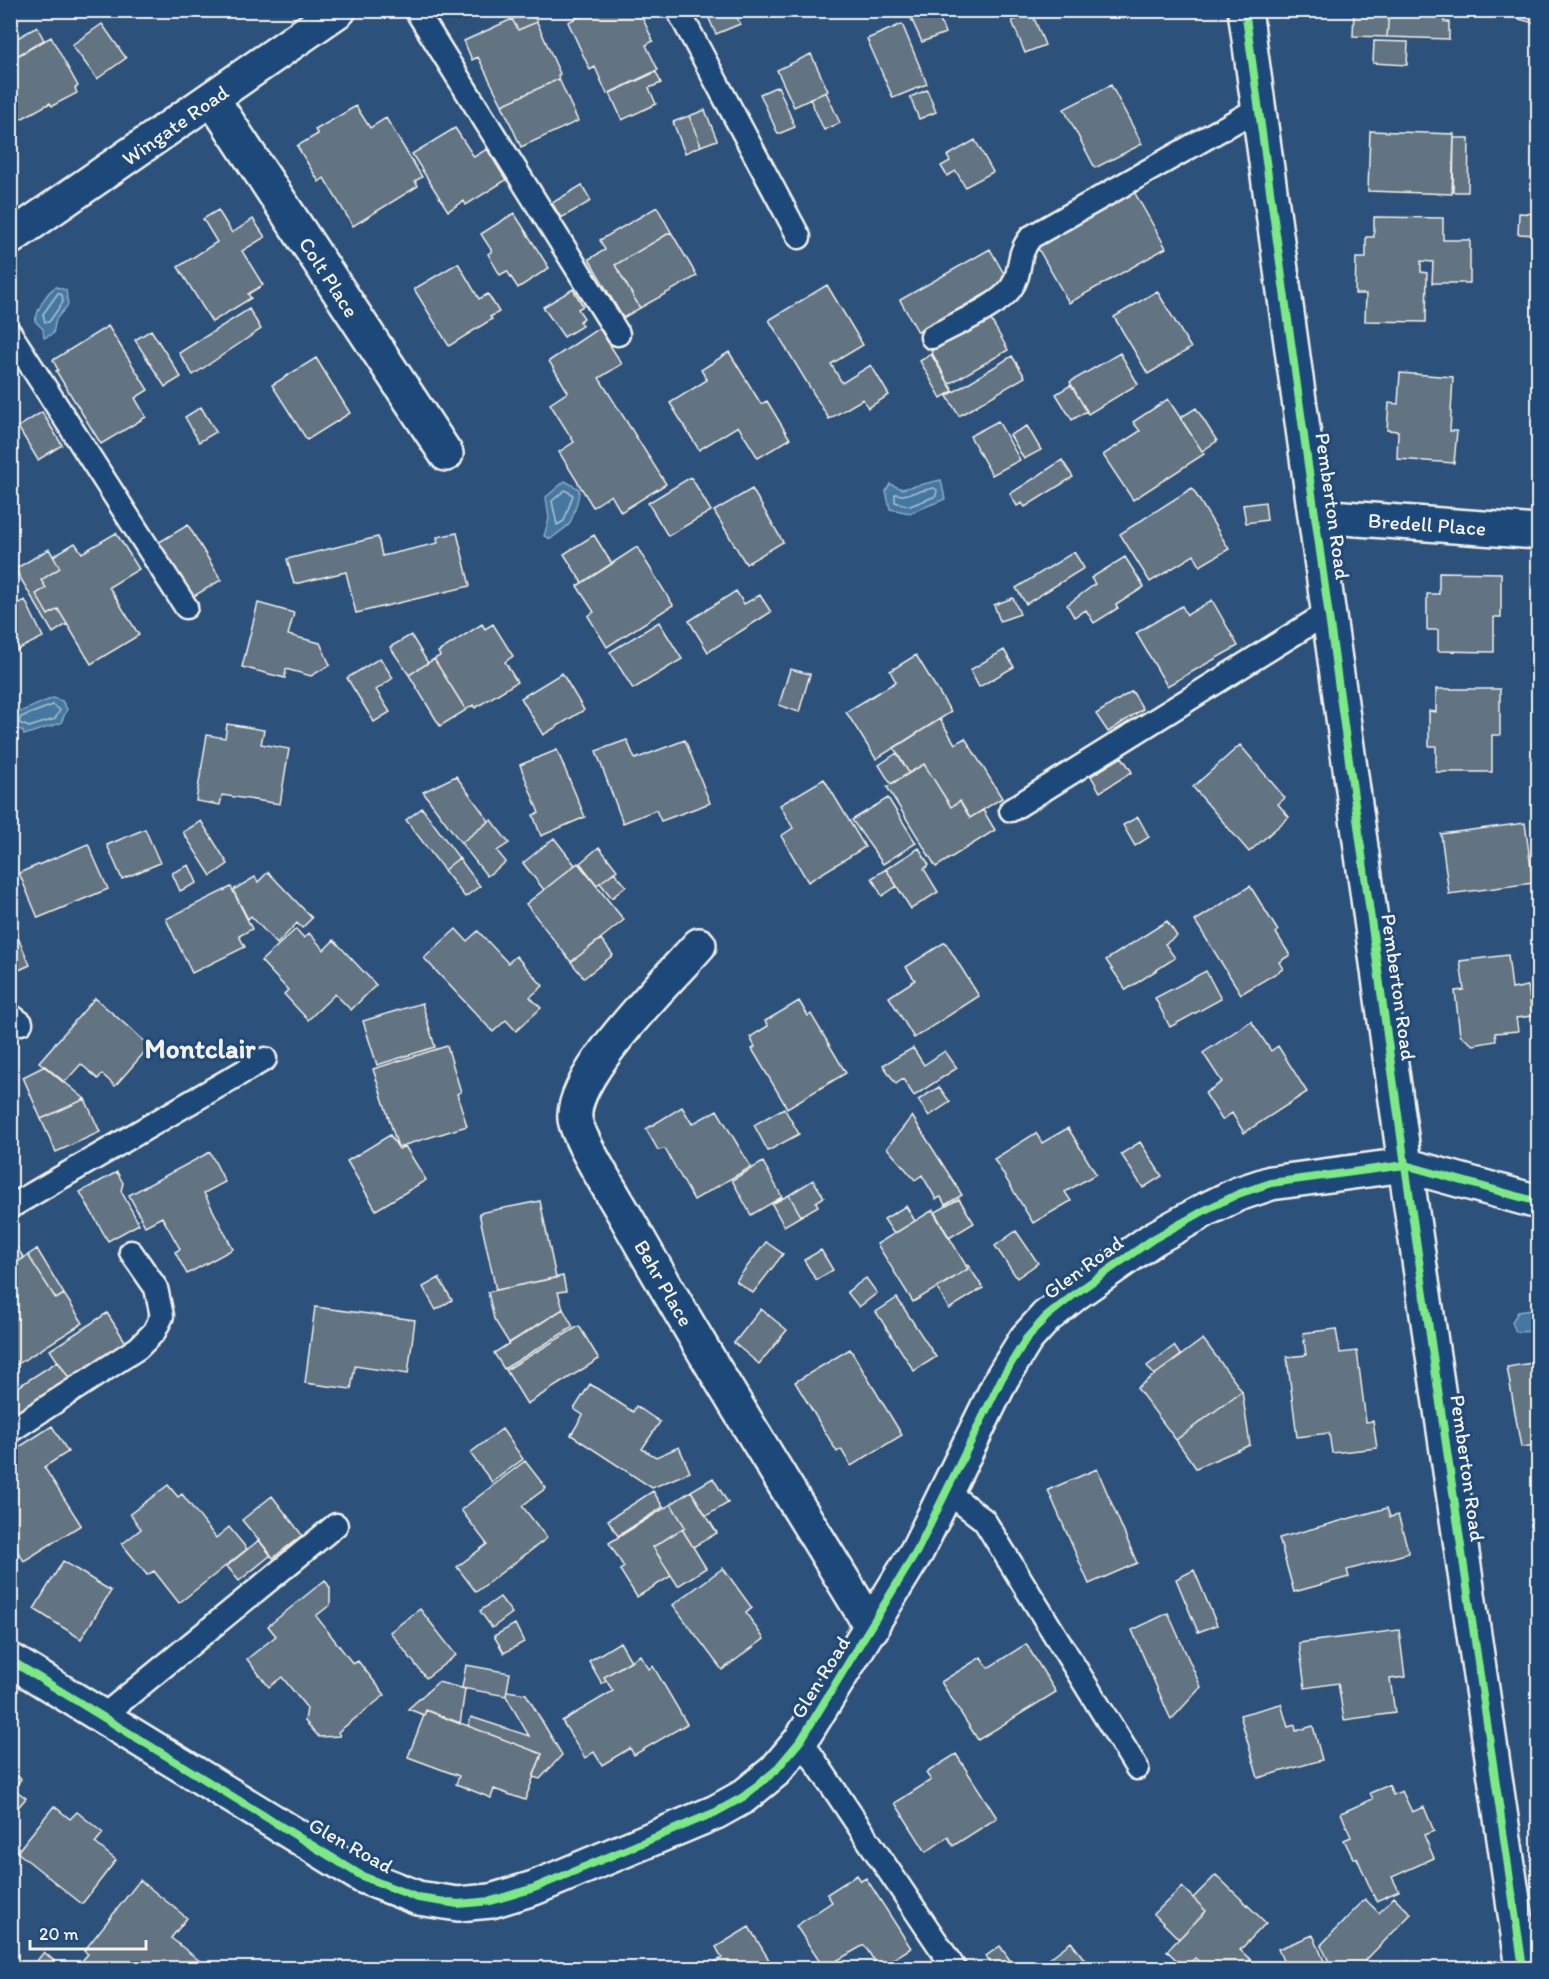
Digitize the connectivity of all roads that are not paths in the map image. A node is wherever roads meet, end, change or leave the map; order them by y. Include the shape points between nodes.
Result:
1 (339, 10) edge
2 (416, 10) edge
3 (678, 10) edge
4 (1245, 10) edge
5 (213, 99) junction
6 (1259, 108) junction
7 (799, 237) dead end
8 (10, 238) edge
9 (10, 333) edge
10 (618, 334) dead end
11 (932, 337) dead end
12 (446, 454) dead end
13 (1316, 516) junction
14 (1539, 532) edge
15 (186, 607) dead end
16 (1329, 612) junction
17 (1011, 810) dead end
18 (699, 945) dead end
19 (264, 1059) dead end
20 (1405, 1165) junction
21 (1539, 1202) edge
22 (10, 1208) edge
23 (131, 1251) dead end
24 (10, 1431) edge
25 (946, 1491) junction
26 (336, 1525) dead end
27 (872, 1628) junction
28 (10, 1660) edge
29 (102, 1717) junction
30 (801, 1740) junction
31 (1137, 1768) dead end
32 (1526, 1898) edge
33 (954, 1968) edge
34 (1523, 1968) edge

1 - 5 street, Wingate Road
2 - 10 lane
3 - 7 lane
4 - 6 street, Pemberton Road
5 - 8 street, Wingate Road
5 - 12 street, Colt Place
6 - 11 lane via 1031,237 1022,248 1012,287 1003,297
6 - 13 street, Pemberton Road
9 - 15 lane
13 - 14 street, Bredell Place
13 - 16 street, Pemberton Road
16 - 17 lane
16 - 20 street, Pemberton Road
18 - 27 street, Behr Place via 597,1061 582,1089 575,1119 664,1284
19 - 22 lane
20 - 21 street, Glen Road
20 - 25 street, Glen Road via 1271,1183 1238,1194 1153,1239 1076,1293 1026,1339 1002,1378
20 - 32 street, Pemberton Road
23 - 24 lane via 156,1288 162,1316 154,1332 138,1348
25 - 27 street, Glen Road
25 - 31 lane via 984,1520
26 - 29 lane
27 - 30 street, Glen Road
28 - 29 street, Glen Road
29 - 30 street, Glen Road via 362,1876 418,1898 458,1904 491,1902 534,1888 716,1812 743,1797 775,1771
30 - 33 lane
32 - 34 street, Pemberton Road

